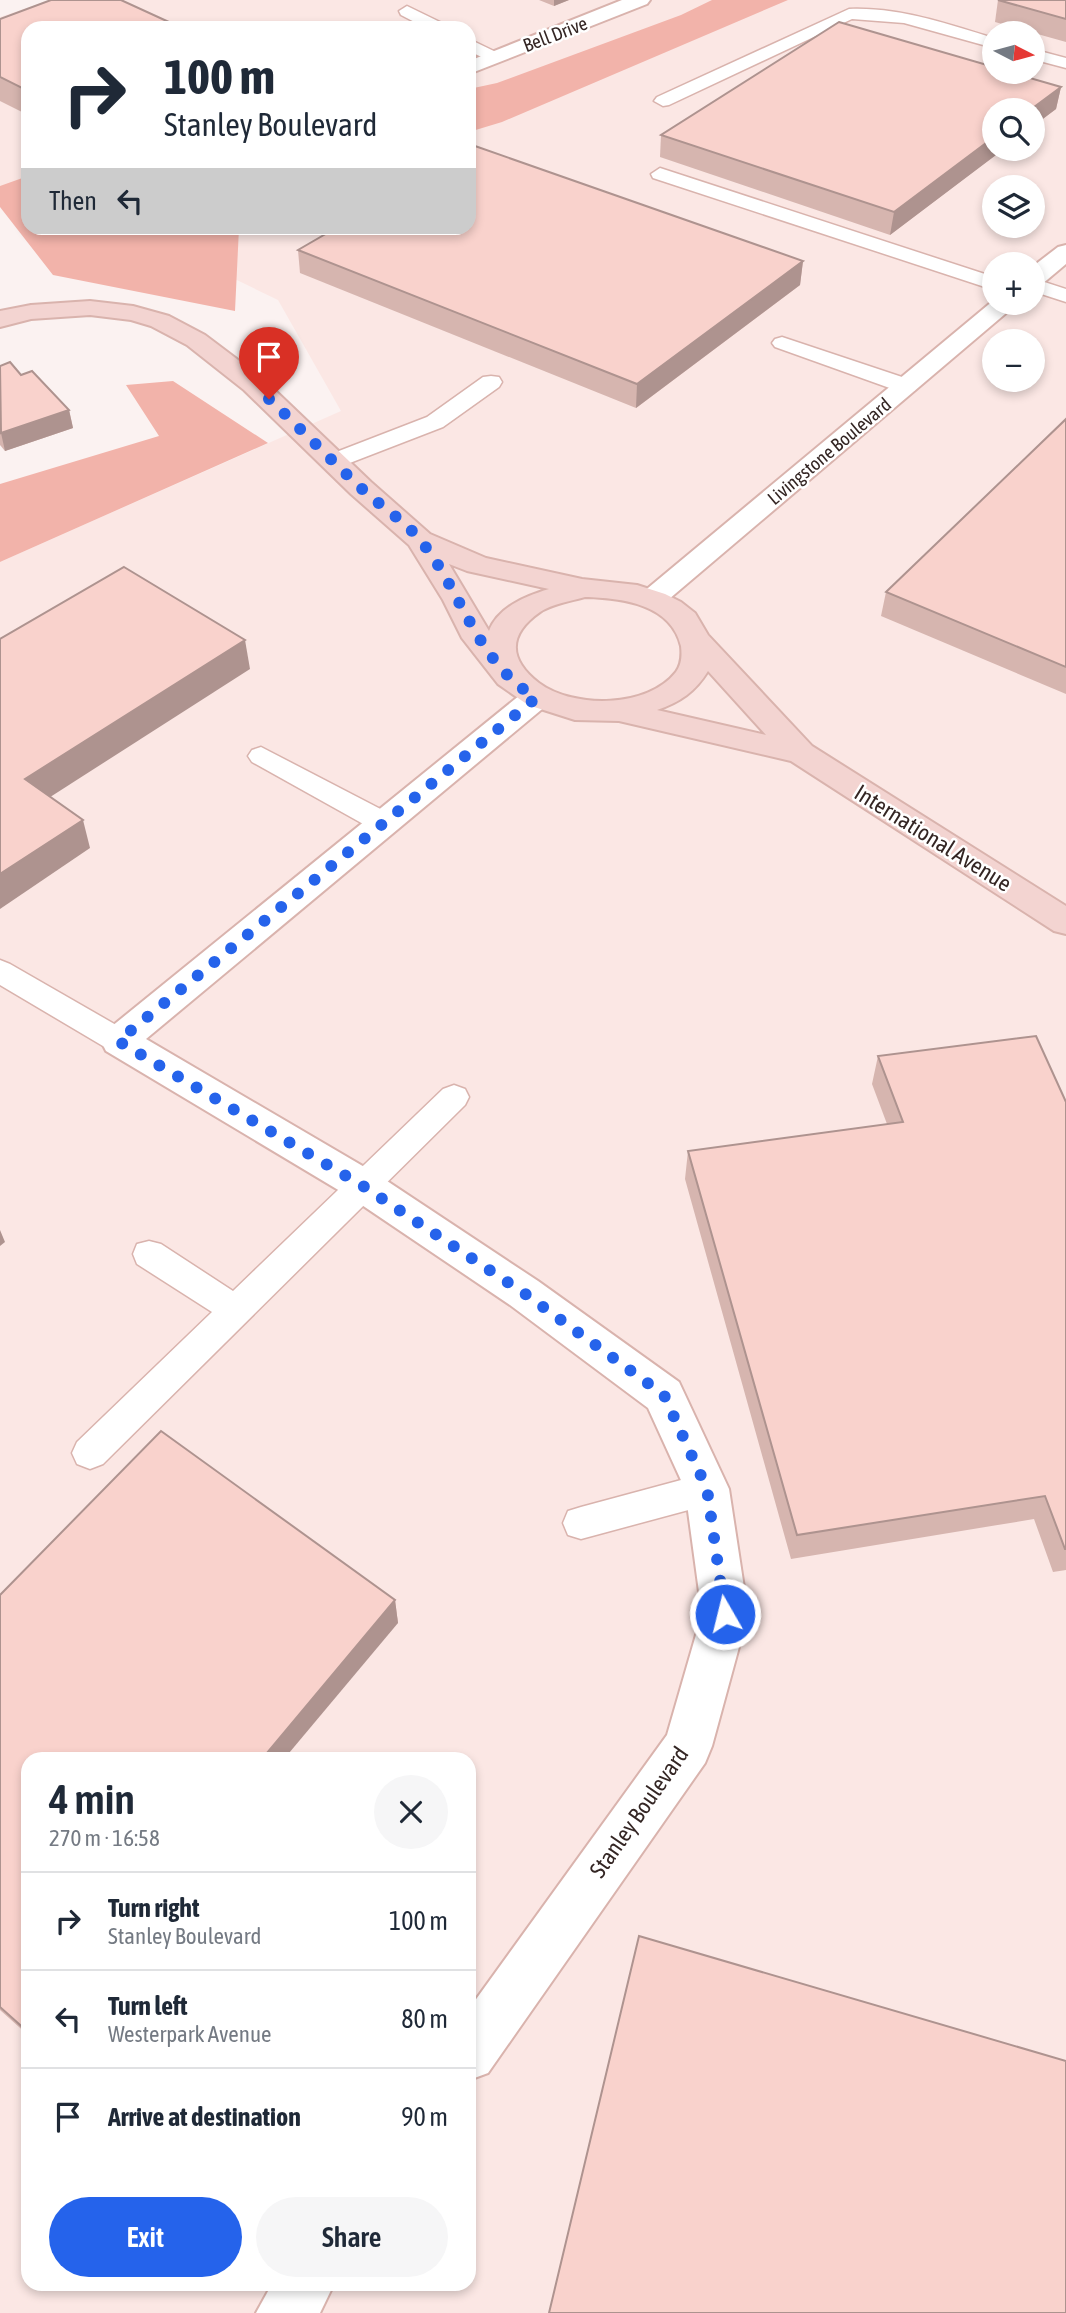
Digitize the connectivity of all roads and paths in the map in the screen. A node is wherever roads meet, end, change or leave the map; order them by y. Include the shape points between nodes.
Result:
1 (640, 0) edge
2 (407, 11) dead end
3 (426, 21) edge
4 (982, 40) edge
5 (476, 48) edge
6 (1045, 57) edge
7 (494, 58) junction
8 (1066, 63) edge
9 (476, 65) edge
10 (663, 102) dead end
11 (660, 174) edge
12 (1066, 252) edge
13 (1045, 271) edge
14 (982, 280) edge
15 (1045, 287) edge
16 (1066, 296) edge
17 (992, 315) edge
18 (0, 319) edge
19 (782, 343) dead end
20 (491, 382) dead end
21 (906, 386) junction
22 (334, 461) junction
23 (420, 540) junction
24 (583, 589) junction
25 (652, 599) junction
26 (696, 640) junction
27 (523, 688) junction
28 (618, 711) junction
29 (801, 753) junction
30 (261, 756) dead end
31 (384, 823) junction
32 (1066, 922) edge
33 (0, 971) edge
34 (118, 1041) junction
35 (454, 1097) dead end
36 (363, 1186) junction
37 (149, 1254) dead end
38 (237, 1311) junction
39 (90, 1453) dead end
40 (707, 1489) junction
41 (581, 1522) dead end
42 (476, 2044) edge
43 (301, 2291) edge
44 (285, 2313) edge

1 - 7 street, Bell Drive
2 - 3 lane
4 - 10 lane via 893,15 849,14
5 - 7 lane
6 - 8 lane
7 - 9 street, Bell Drive
11 - 14 lane
12 - 13 street
15 - 16 lane
17 - 21 street, Livingstone Boulevard
18 - 22 street via 90,308 160,321 196,340 253,384
19 - 21 lane
20 - 22 lane via 435,422
21 - 25 street, Livingstone Boulevard
22 - 23 street
23 - 24 street via 477,565
23 - 27 street via 473,631
24 - 25 street via 607,588
24 - 27 street via 529,604 510,620 500,638 499,658
25 - 26 street via 688,624
26 - 28 street via 697,659 689,677 647,705
26 - 29 street, International Avenue
27 - 28 street via 570,709
27 - 31 street
28 - 29 street, International Avenue
29 - 32 street, International Avenue
30 - 31 lane
31 - 34 street
33 - 34 lane
34 - 36 street, Stanley Boulevard
35 - 36 lane
36 - 38 lane
36 - 40 street, Stanley Boulevard via 524,1293 664,1395
37 - 38 lane
38 - 39 lane
40 - 41 lane
40 - 42 street, Stanley Boulevard via 725,1614 688,1746
43 - 44 street

